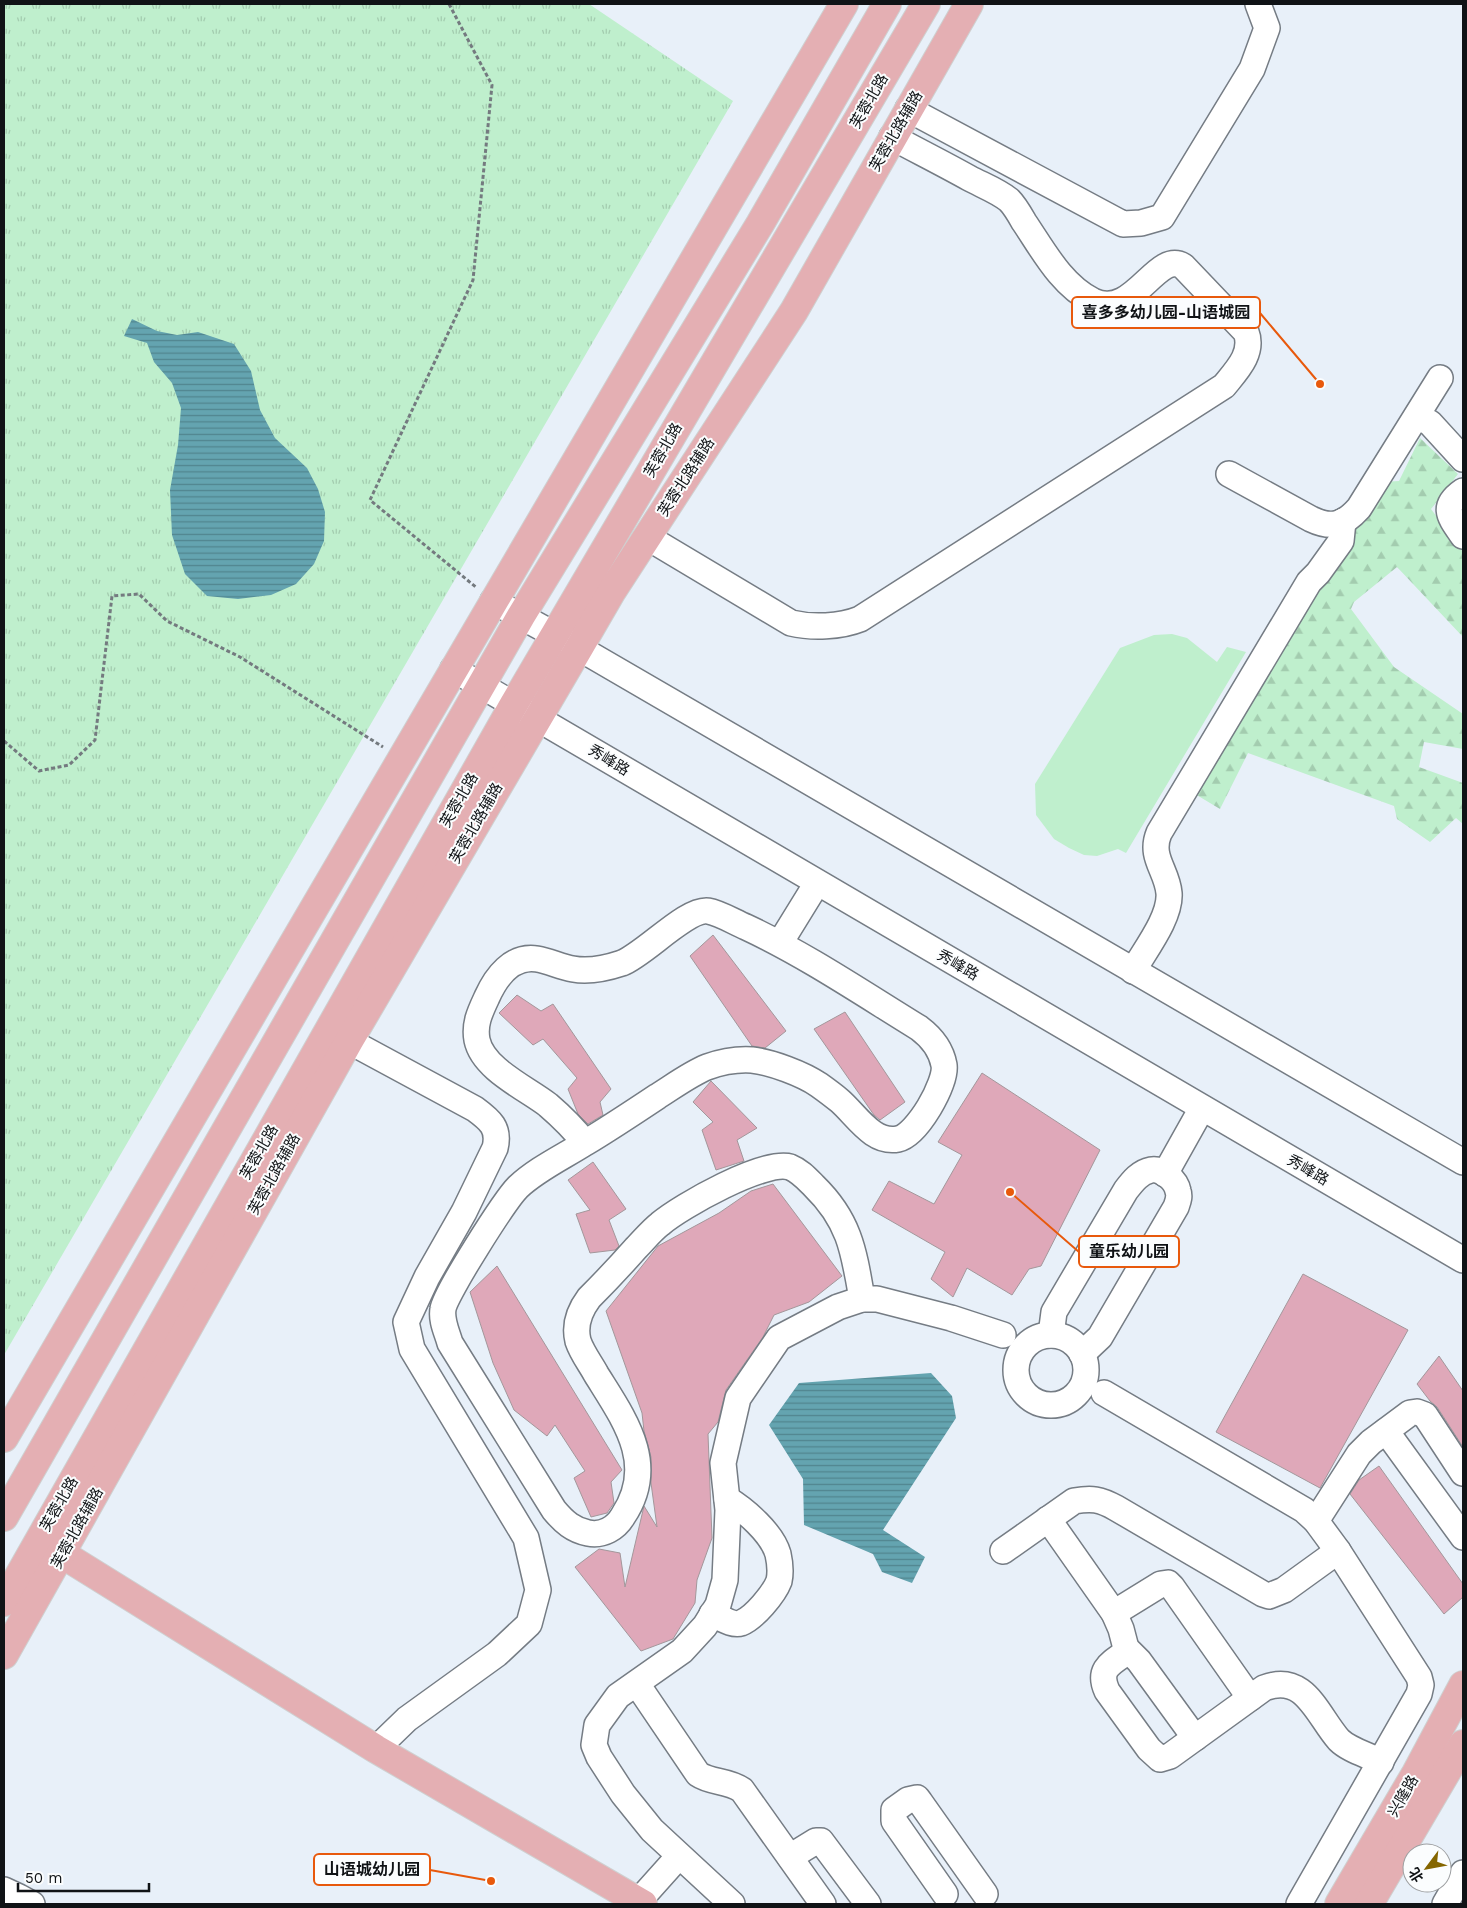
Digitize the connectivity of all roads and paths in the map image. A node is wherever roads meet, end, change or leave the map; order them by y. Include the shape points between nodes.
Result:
1 (450, 4) edge
2 (844, 4) edge
3 (887, 4) edge
4 (926, 4) edge
5 (969, 4) edge
6 (1258, 4) edge
7 (908, 109) junction
8 (892, 137) junction
9 (1440, 378) dead end
10 (1417, 416) junction
11 (1463, 459) edge
12 (1229, 474) dead end
13 (1463, 491) edge
14 (1343, 521) junction
15 (1463, 536) edge
16 (647, 537) junction
17 (493, 600) junction
18 (521, 616) junction
19 (555, 634) junction
20 (579, 648) junction
21 (454, 670) junction
22 (481, 685) junction
23 (514, 704) junction
24 (538, 718) junction
25 (4, 741) edge
26 (403, 759) junction
27 (817, 883) junction
28 (780, 943) junction
29 (1133, 970) junction
30 (349, 1041) junction
31 (1202, 1108) junction
32 (585, 1143) junction
33 (1463, 1162) edge
34 (1165, 1174) junction
35 (1463, 1260) edge
36 (862, 1299) junction
37 (1033, 1344) junction
38 (1082, 1372) junction
39 (1386, 1431) junction
40 (4, 1438) edge
41 (1463, 1473) edge
42 (727, 1499) junction
43 (4, 1517) edge
44 (1048, 1519) junction
45 (1316, 1521) junction
46 (1463, 1537) edge
47 (1190, 1551) junction
48 (1338, 1551) junction
49 (1003, 1552) dead end
50 (62, 1554) junction
51 (1172, 1587) junction
52 (4, 1602) edge
53 (1114, 1613) junction
54 (712, 1614) junction
55 (1127, 1652) junction
56 (4, 1655) edge
57 (637, 1684) junction
58 (1463, 1685) edge
59 (1250, 1698) junction
60 (1195, 1738) junction
61 (1463, 1744) edge
62 (376, 1749) junction
63 (1381, 1762) junction
64 (679, 1856) junction
65 (790, 1857) junction
66 (1463, 1873) edge
67 (4, 1890) edge
68 (937, 1899) edge
69 (639, 1903) edge
70 (32, 1904) edge
71 (732, 1904) edge
72 (824, 1904) edge
73 (868, 1904) edge
74 (1299, 1904) edge
75 (1339, 1904) edge
76 (1369, 1904) edge
77 (1445, 1904) edge

1 - 17 path via 492,85 473,280 370,500
2 - 17 main road
3 - 18 main road via 760,224
4 - 19 main road, 芙蓉北路
5 - 7 main road, 芙蓉北路辅路
6 - 7 street via 1267,28 1252,69 1162,217 1141,224 1123,224
7 - 8 main road, 芙蓉北路辅路
8 - 16 main road, 芙蓉北路辅路 via 794,311
8 - 16 street via 1010,201 1060,275 1092,300 1106,306 1118,302 1171,262 1183,266 1246,332 1248,351 1236,371 1224,386 849,624 803,626 791,623
9 - 10 street
10 - 11 street via 1430,423
10 - 14 street via 1359,508
12 - 14 street via 1322,524
13 - 15 street via 1454,498 1449,510
14 - 29 street via 1341,541 1309,582 1159,833 1155,842 1156,853 1169,892 1168,906
16 - 20 main road, 芙蓉北路辅路
17 - 18 street
17 - 21 main road
18 - 19 street
18 - 22 main road
19 - 20 street
19 - 23 main road, 芙蓉北路
20 - 24 main road, 芙蓉北路辅路
20 - 29 street
21 - 22 street, 秀峰路
21 - 26 main road
22 - 23 street, 秀峰路
22 - 43 main road
23 - 24 street, 秀峰路
23 - 52 main road, 芙蓉北路
24 - 27 street, 秀峰路
24 - 30 main road, 芙蓉北路辅路
25 - 26 path via 39,772 69,765 95,740 112,596 139,594 167,621 240,657
26 - 40 main road
27 - 28 street
27 - 31 street, 秀峰路
28 - 32 street via 705,910 689,916 624,962 601,969 574,969 536,959 515,962 506,969 492,987 476,1022 482,1054 491,1065 547,1104
28 - 32 street via 932,1039 944,1065 942,1076 930,1107 914,1130 900,1139 887,1140 870,1131 818,1084 792,1071 752,1060 728,1061 684,1079
29 - 33 street
30 - 50 main road, 芙蓉北路辅路
30 - 62 street via 475,1109 495,1128 495,1148 406,1322 412,1349 526,1538 538,1590 530,1624 497,1654 407,1719
31 - 34 street
31 - 35 street, 秀峰路
32 - 36 street via 518,1188 449,1293 443,1309 450,1343 554,1510 566,1524 582,1532 604,1532 618,1524 636,1487 638,1460 634,1442 627,1423 583,1353 578,1339 578,1324 581,1310 589,1298 660,1224 707,1193 777,1166 790,1167 803,1174 825,1196 843,1222 853,1249
34 - 37 street via 1155,1170 1144,1172 1133,1180
34 - 38 street via 1178,1190 1176,1207
36 - 37 street via 878,1299
36 - 42 street via 838,1306 779,1338 758,1368 738,1398 723,1463
37 - 38 street via 1060,1336 1072,1342
37 - 38 street via 1016,1368 1023,1392 1033,1400 1044,1405 1057,1405 1069,1400
38 - 45 street via 1104,1393 1304,1510
39 - 41 street via 1410,1413 1424,1415
39 - 45 street via 1359,1454
39 - 46 street
42 - 54 street via 725,1580
42 - 54 street via 749,1515 765,1533 777,1552 781,1568 769,1598 756,1613 741,1623 734,1624
44 - 47 street via 1074,1501 1101,1500
44 - 49 street
44 - 53 street
45 - 48 street
47 - 48 street via 1269,1596 1284,1590
47 - 51 street
48 - 63 street via 1419,1677 1421,1685 1420,1694
50 - 56 main road, 芙蓉北路辅路
50 - 62 main road
51 - 53 street via 1161,1584
51 - 59 street
53 - 55 street via 1122,1629
54 - 57 street via 682,1651
55 - 60 street via 1139,1661
55 - 60 street via 1111,1663 1102,1676 1107,1691 1149,1749 1160,1759 1166,1758
57 - 64 street via 618,1696 596,1725 594,1745 623,1794 652,1830
57 - 65 street via 698,1774 742,1790
58 - 75 main road, 兴隆路
59 - 60 street
59 - 63 street via 1274,1684 1288,1684 1300,1690 1340,1740
61 - 76 main road, 兴隆路
62 - 69 main road
63 - 74 street
64 - 69 street
64 - 71 street
65 - 72 street
65 - 73 street via 821,1841
66 - 77 street
67 - 70 street
68 - 68 street via 894,1821 894,1810 908,1800 917,1798 978,1885

